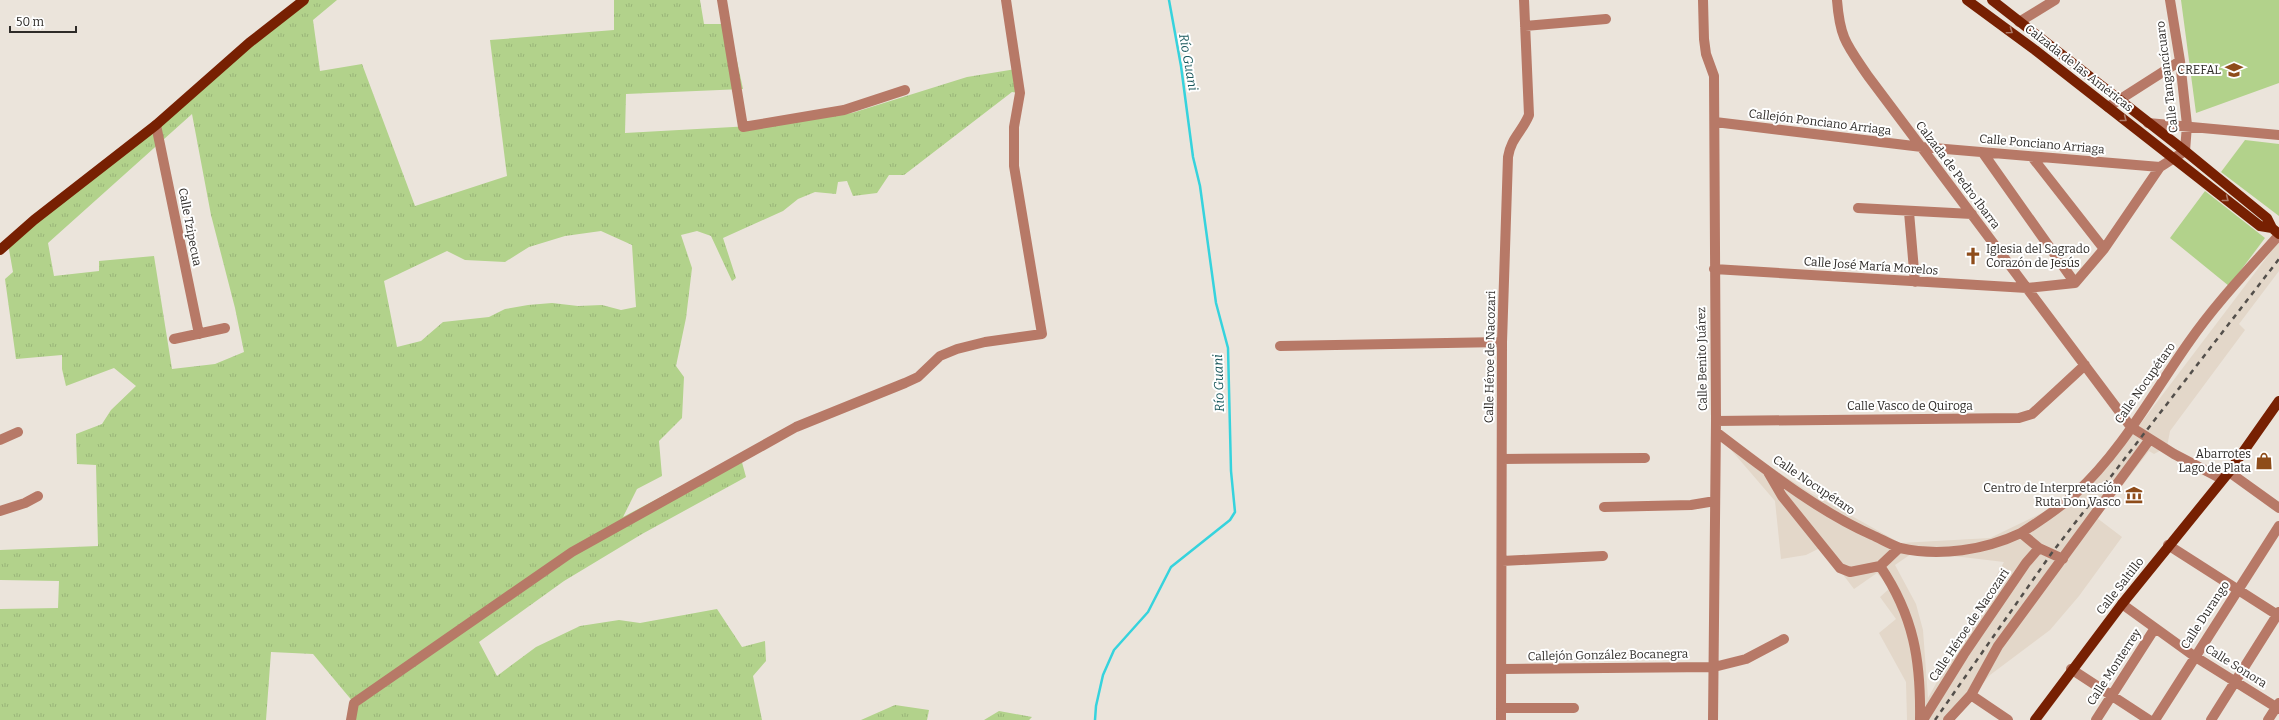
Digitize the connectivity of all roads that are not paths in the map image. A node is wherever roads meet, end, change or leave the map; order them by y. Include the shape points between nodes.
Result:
1 (304, 0) edge
2 (722, 0) edge
3 (1006, 0) edge
4 (1524, 0) edge
5 (1703, 0) edge
6 (1837, 0) edge
7 (1967, 0) edge
8 (2055, 0) edge
9 (2170, 0) edge
10 (1995, 2) edge
11 (1988, 16) junction
12 (1606, 19) dead end
13 (2019, 22) junction
14 (1525, 26) junction
15 (2180, 60) junction
16 (905, 90) dead end
17 (2119, 100) junction
18 (2108, 106) junction
19 (1714, 122) junction
20 (2148, 123) junction
21 (156, 125) junction
22 (2187, 126) junction
23 (2279, 135) edge
24 (1922, 147) junction
25 (2186, 151) junction
26 (1983, 153) junction
27 (2032, 157) junction
28 (2174, 158) junction
29 (2160, 167) junction
30 (1858, 208) dead end
31 (1909, 212) junction
32 (1972, 214) junction
33 (2277, 232) edge
34 (2104, 249) junction
35 (0, 250) edge
36 (1714, 269) junction
37 (1915, 282) junction
38 (2075, 283) junction
39 (2027, 288) junction
40 (225, 328) dead end
41 (199, 334) junction
42 (174, 339) dead end
43 (1502, 342) junction
44 (1280, 346) dead end
45 (2085, 365) junction
46 (2279, 401) edge
47 (1716, 421) junction
48 (2131, 427) junction
49 (18, 432) dead end
50 (1716, 432) junction
51 (2150, 439) junction
52 (0, 440) edge
53 (1645, 458) dead end
54 (1502, 459) junction
55 (1767, 470) junction
56 (2225, 475) junction
57 (38, 496) dead end
58 (1715, 501) junction
59 (1604, 507) dead end
60 (2279, 508) edge
61 (0, 511) edge
62 (2279, 526) edge
63 (2021, 533) junction
64 (2168, 545) junction
65 (1899, 548) junction
66 (2039, 548) junction
67 (1603, 556) dead end
68 (2063, 559) junction
69 (1502, 561) junction
70 (1880, 566) junction
71 (2237, 590) junction
72 (2122, 604) junction
73 (2278, 614) edge
74 (2154, 628) junction
75 (1784, 639) dead end
76 (2194, 656) junction
77 (1714, 667) junction
78 (1503, 669) junction
79 (2072, 669) junction
80 (2236, 680) junction
81 (1971, 695) junction
82 (2111, 695) junction
83 (2278, 706) edge
84 (1501, 708) junction
85 (1574, 708) dead end
86 (351, 720) edge
87 (1501, 720) edge
88 (1713, 720) edge
89 (1920, 720) edge
90 (1923, 720) edge
91 (1948, 720) edge
92 (2008, 720) edge
93 (2035, 720) edge
94 (2096, 720) edge
95 (2149, 720) edge
96 (2155, 720) edge
97 (2211, 720) edge
98 (2268, 720) edge

1 - 21 main road via 249,43
2 - 16 street via 743,127 844,110
3 - 86 street via 1020,92 1014,126 1014,166 1042,334 985,342 951,351 940,356 918,377 796,427 634,517 572,552 354,703
4 - 14 street, Calle Héroe de Nacozari
5 - 19 street, Calle Benito Juárez via 1706,54 1714,76
6 - 24 street, Calzada de Pedro Ibarra via 1839,26 1844,40
7 - 11 main road, Calzada de las Américas
8 - 13 street
9 - 15 street, Calle Tangancícuaro
10 - 11 main road
10 - 13 main road, Calzada de las Américas
11 -> 18 main road, Calzada de las Américas
12 - 14 street
13 - 17 main road, Calzada de las Américas
14 - 43 street, Calle Héroe de Nacozari via 1529,115 1526,123 1512,140 1508,157
15 - 17 street
15 - 22 street, Calle Tangancícuaro
17 - 18 street
17 - 20 main road, Calzada de las Américas
18 -> 28 main road, Calzada de las Américas
19 - 24 street, Callejón Ponciano Arriaga
19 - 36 street, Calle Benito Juárez
20 - 22 street
20 - 25 main road, Calzada de las Américas
21 - 35 main road via 34,220
21 - 41 street, Calle Tzipecua
22 - 23 street
22 - 25 street, Calle Tangancícuaro
24 - 26 street, Calle Ponciano Arriaga
24 - 32 street, Calzada de Pedro Ibarra
25 - 28 street
25 - 33 main road, Calzada de las Américas via 2268,218
26 - 27 street, Calle Ponciano Arriaga
26 - 38 street
27 - 29 street, Calle Ponciano Arriaga
27 - 34 street
28 - 29 street
28 -> 33 main road, Calzada de las Américas via 2260,226
29 - 34 street
30 - 31 street
31 - 32 street
31 - 37 street
32 - 39 street, Calzada de Pedro Ibarra
33 - 48 street, Calle Nocupétaro via 2221,298
34 - 38 street
36 - 37 street, Calle José María Morelos
36 - 47 street, Calle Benito Juárez
37 - 39 street, Calle José María Morelos
38 - 39 street, Calle José María Morelos
39 - 45 street, Calzada de Pedro Ibarra
40 - 41 street
41 - 42 street
43 - 44 street
43 - 54 street, Calle Héroe de Nacozari
45 - 47 street, Calle Vasco de Quiroga via 2032,414 2019,418
45 - 48 street, Calzada de Pedro Ibarra
46 - 56 main road, Calle Saltillo
47 - 50 street, Calle Benito Juárez
48 - 51 street, Calzada de Pedro Ibarra
48 - 63 street, Calle Nocupétaro via 2076,493
49 - 52 street
50 - 55 street, Calle Nocupétaro
50 - 58 street, Calle Benito Juárez
51 - 56 street, Calzada de Pedro Ibarra via 2174,454
51 - 68 street
53 - 54 street
54 - 69 street, Calle Héroe de Nacozari
55 - 65 street, Calle Nocupétaro via 1849,525
55 - 70 street via 1782,496 1840,568 1850,572
56 - 60 street, Calzada de Pedro Ibarra
56 - 64 main road, Calle Saltillo
57 - 61 street
58 - 59 street via 1691,505
58 - 77 street, Calle Benito Juárez
62 - 71 street, Calle Durango
63 - 65 street, Calle Nocupétaro via 2001,543 1980,548 1935,551
63 - 66 street
64 - 71 street
64 - 72 main road, Calle Saltillo
65 - 70 street
66 - 68 street
66 - 90 street, Calle Héroe de Nacozari via 1964,654
67 - 69 street
68 - 81 street via 1998,646
69 - 78 street, Calle Héroe de Nacozari
70 - 89 street via 1895,588 1910,627 1919,663
71 - 73 street
71 - 76 street, Calle Durango
72 - 74 street, Calle Sonora
72 - 79 main road, Calle Saltillo
73 - 80 street
74 - 76 street, Calle Sonora
74 - 82 street, Calle Monterrey
75 - 77 street, Callejón González Bocanegra via 1746,660
76 - 80 street, Calle Sonora
76 - 96 street, Calle Durango
77 - 78 street, Callejón González Bocanegra
77 - 88 street, Calle Benito Juárez
78 - 84 street, Calle Héroe de Nacozari
79 - 82 street
79 - 93 main road, Calle Saltillo
80 - 83 street, Calle Sonora
80 - 97 street
81 - 91 street
81 - 92 street
82 - 94 street, Calle Monterrey
82 - 95 street
83 - 98 street
84 - 85 street
84 - 87 street, Calle Héroe de Nacozari

